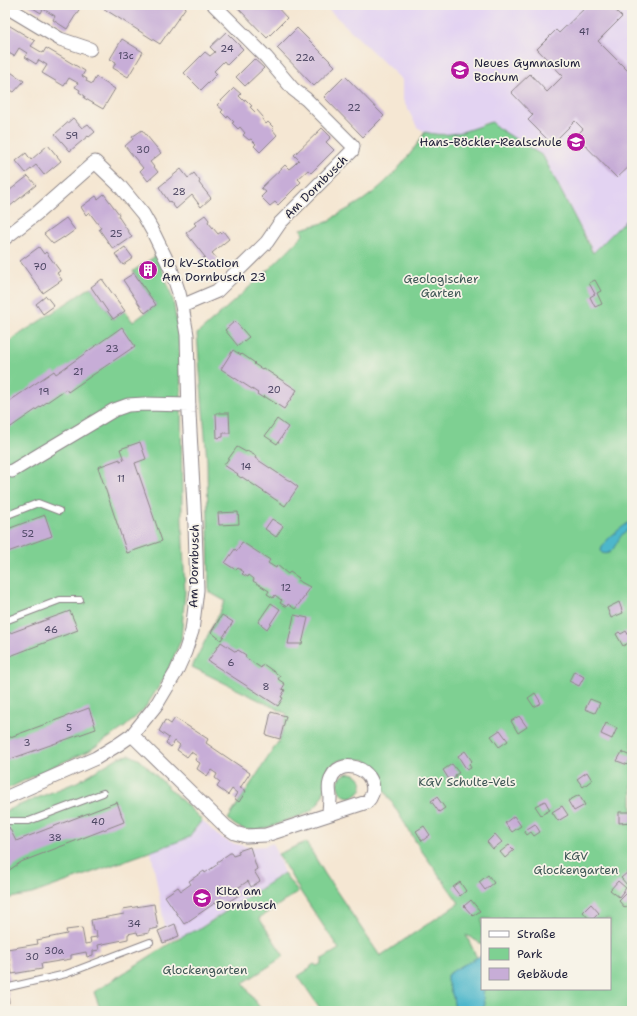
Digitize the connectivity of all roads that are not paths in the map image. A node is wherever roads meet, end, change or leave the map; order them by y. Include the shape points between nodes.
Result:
1 (214, 5) edge
2 (5, 6) edge
3 (90, 49) dead end
4 (5, 238) edge
5 (182, 306) junction
6 (189, 405) junction
7 (12, 471) dead end
8 (59, 511) dead end
9 (5, 516) edge
10 (80, 600) dead end
11 (5, 621) edge
12 (132, 735) junction
13 (103, 793) dead end
14 (5, 798) edge
15 (329, 813) dead end
16 (5, 821) edge
17 (150, 942) dead end
18 (5, 988) edge

1 - 5 street, Am Dornbusch via 266,57 293,89 353,146 352,151 280,223 267,242 216,291
2 - 3 street via 60,39
4 - 5 street, Am Dornbusch via 95,162 119,185 143,214 171,269
5 - 6 street, Am Dornbusch via 187,335
6 - 7 street via 128,405 114,410
6 - 12 street, Am Dornbusch via 197,590 192,631 172,678 157,704
8 - 9 lane via 38,504
10 - 11 lane via 60,600
12 - 14 street, Am Dornbusch via 96,758
12 - 15 street via 235,833 246,836 266,835
13 - 16 lane via 28,821
17 - 18 lane via 66,974

